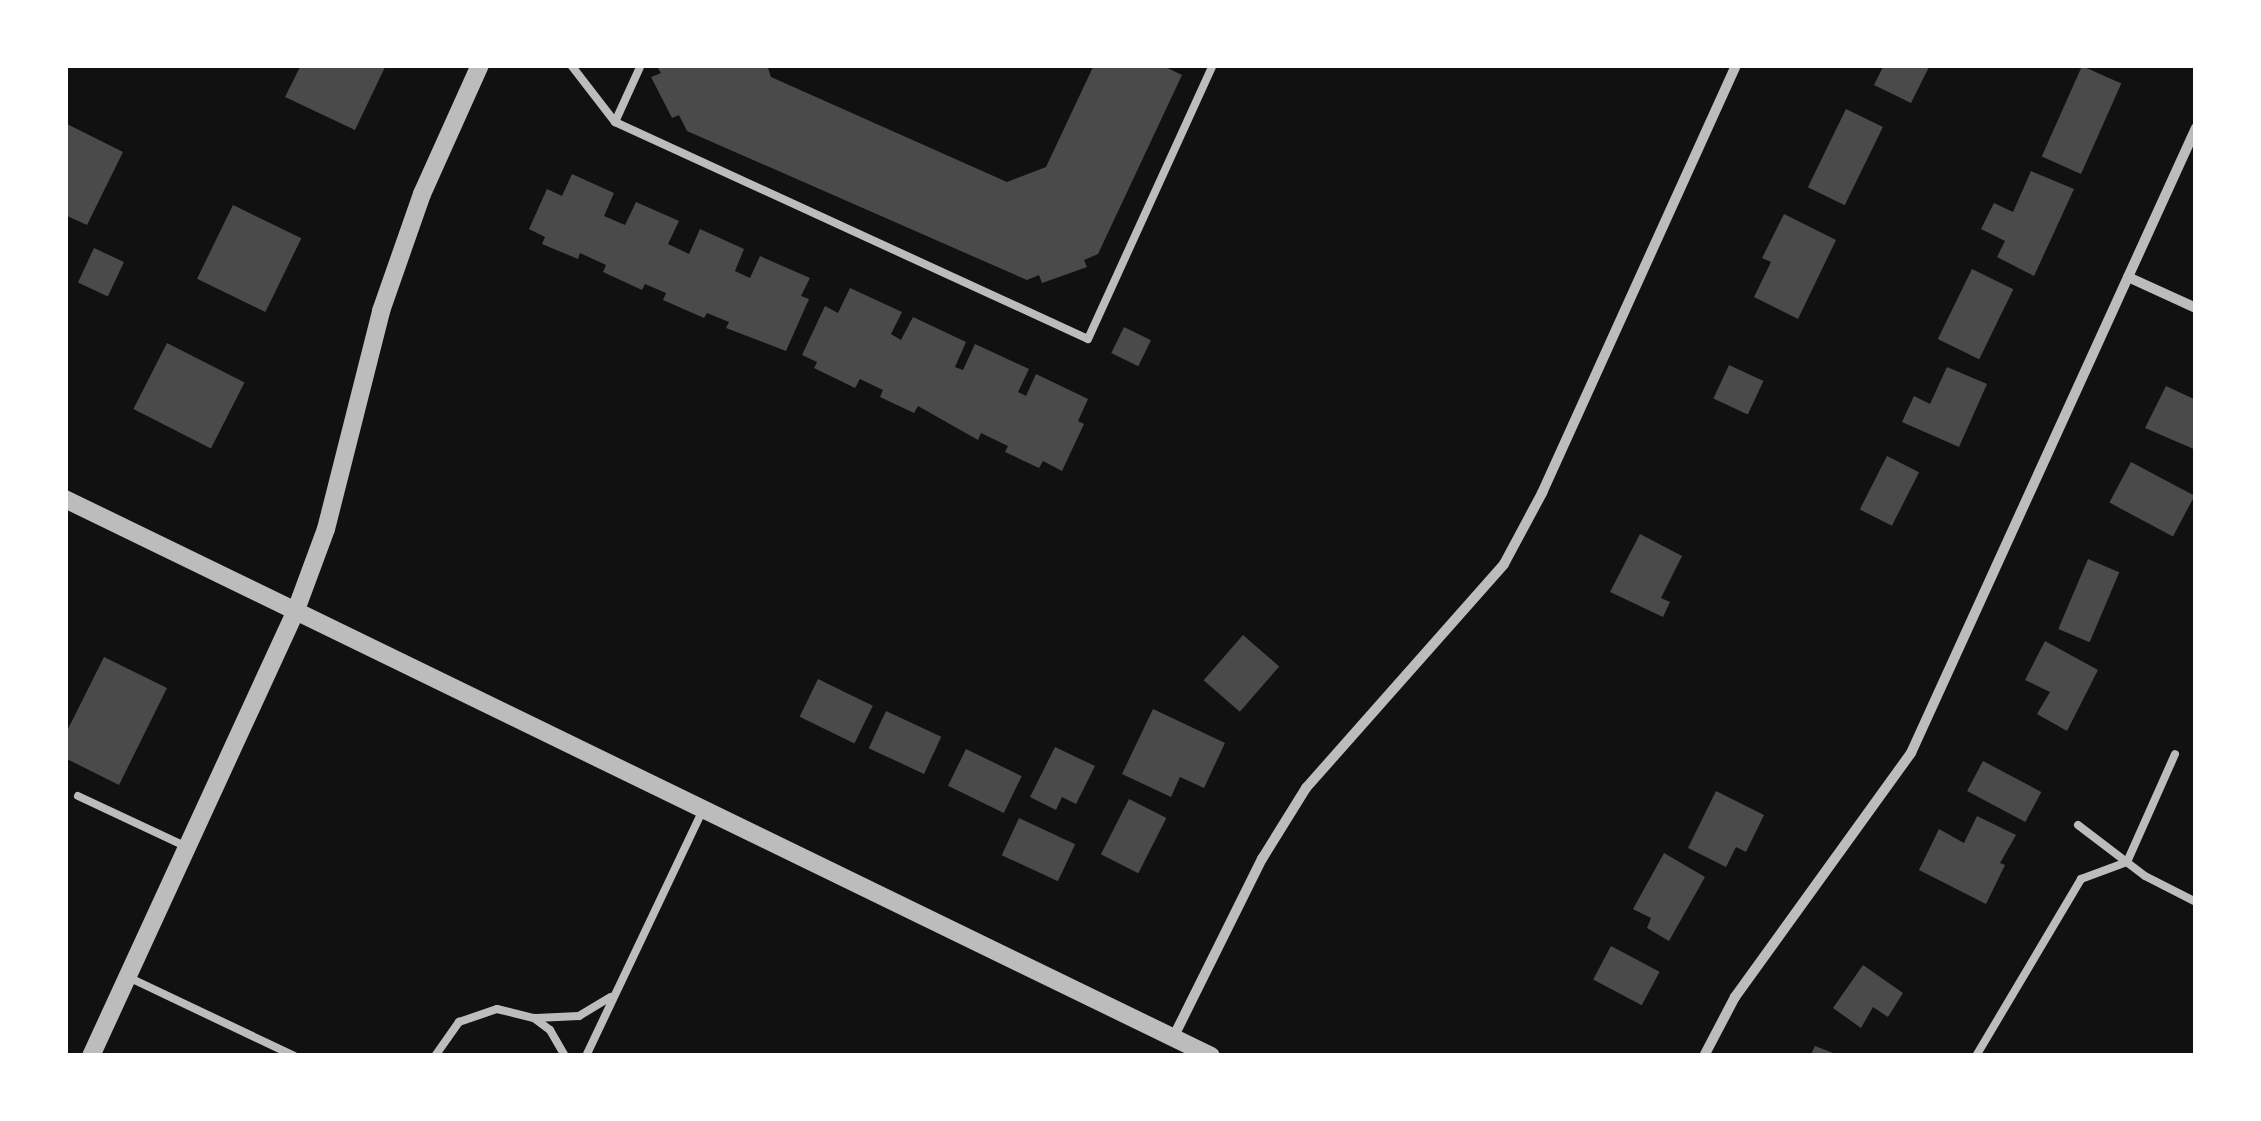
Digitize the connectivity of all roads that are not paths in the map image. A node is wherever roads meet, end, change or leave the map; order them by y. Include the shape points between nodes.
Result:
1 (480, 65) edge
2 (571, 65) edge
3 (641, 65) edge
4 (1213, 65) edge
5 (1736, 65) edge
6 (615, 122) junction
7 (2196, 128) edge
8 (2128, 277) junction
9 (2196, 308) edge
10 (65, 499) edge
11 (296, 610) junction
12 (2176, 754) dead end
13 (78, 796) dead end
14 (704, 808) junction
15 (2078, 825) dead end
16 (188, 847) junction
17 (2126, 862) junction
18 (2196, 902) edge
19 (128, 978) junction
20 (614, 994) junction
21 (534, 1018) junction
22 (1173, 1038) junction
23 (91, 1056) edge
24 (294, 1056) edge
25 (435, 1056) edge
26 (566, 1056) edge
27 (586, 1056) edge
28 (1211, 1056) edge
29 (1704, 1056) edge
30 (1976, 1056) edge

1 - 11 street via 422,194 381,311 326,529
2 - 6 lane
3 - 6 lane
4 - 6 lane via 1088,339
5 - 22 street via 1504,564 1306,788 1262,859
7 - 8 street
8 - 9 street
8 - 29 street via 1911,753 1736,997
10 - 11 street
11 - 14 street
11 - 16 street
12 - 17 lane
13 - 16 lane
14 - 20 lane
14 - 22 street
15 - 17 lane
16 - 19 street
17 - 18 lane
17 - 30 lane via 2081,879
19 - 23 street
19 - 24 lane
20 - 21 lane via 579,1016
20 - 27 lane
21 - 25 lane via 496,1008 477,1012 447,1033
21 - 26 lane
22 - 28 street

